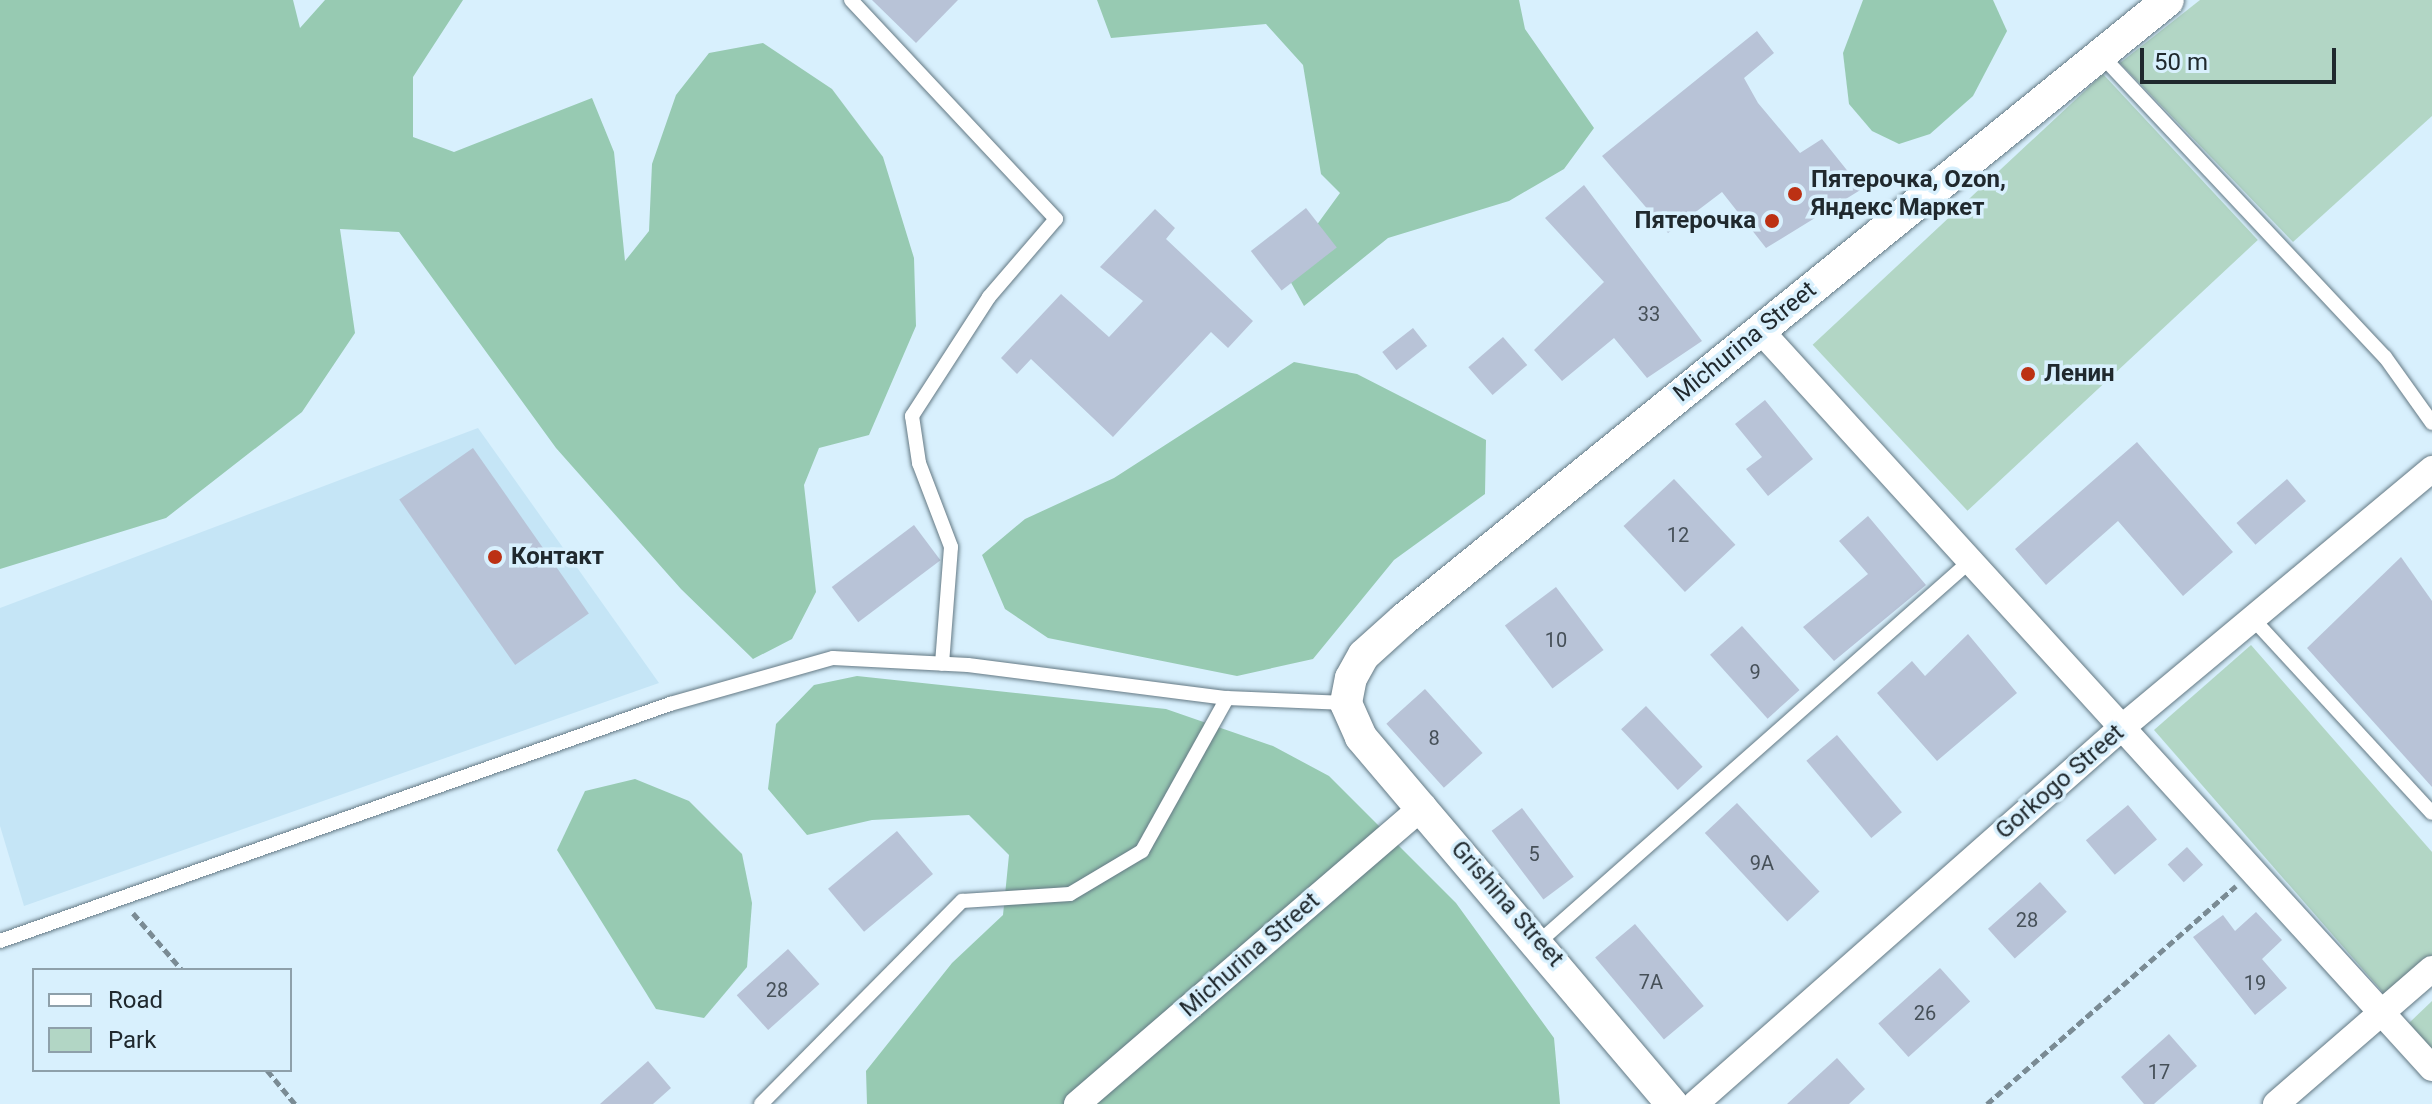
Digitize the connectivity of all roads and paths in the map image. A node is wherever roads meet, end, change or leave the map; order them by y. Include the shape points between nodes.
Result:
1 (851, 0) edge
2 (2168, 0) edge
3 (2102, 56) junction
4 (1760, 330) junction
5 (2432, 423) edge
6 (2432, 469) edge
7 (1968, 563) junction
8 (2252, 618) junction
9 (942, 664) junction
10 (1227, 698) junction
11 (1346, 703) junction
12 (2119, 730) junction
13 (1423, 806) junction
14 (2432, 813) edge
15 (2251, 872) junction
16 (121, 898) junction
17 (0, 941) edge
18 (1540, 941) junction
19 (180, 968) edge
20 (2432, 969) edge
21 (2382, 1013) junction
22 (2432, 1068) edge
23 (269, 1072) edge
24 (295, 1104) edge
25 (761, 1104) edge
26 (1077, 1104) edge
27 (1672, 1104) edge
28 (1695, 1104) edge
29 (1987, 1104) edge
30 (2276, 1104) edge

1 - 9 lane via 1056,219 989,297 912,416 919,463 951,547
2 - 3 street, Michurina Street
3 - 4 street, Michurina Street
3 - 5 lane via 2385,357
4 - 7 street
4 - 11 street, Michurina Street via 1364,655
6 - 8 street, Gorkogo Street
7 - 12 street
7 - 18 lane
8 - 12 street, Gorkogo Street
8 - 14 lane
9 - 10 lane
9 - 16 lane via 818,662 670,704
10 - 11 lane
10 - 25 lane via 1142,851 1070,894 962,901
11 - 13 street, Grishina Street via 1361,737
12 - 15 street
12 - 28 street, Gorkogo Street
13 - 18 street, Grishina Street
13 - 26 street, Michurina Street
15 - 21 street
15 - 29 path
16 - 17 lane
16 - 19 path
18 - 27 street, Grishina Street
20 - 21 street
21 - 22 street
21 - 30 street
23 - 24 path

